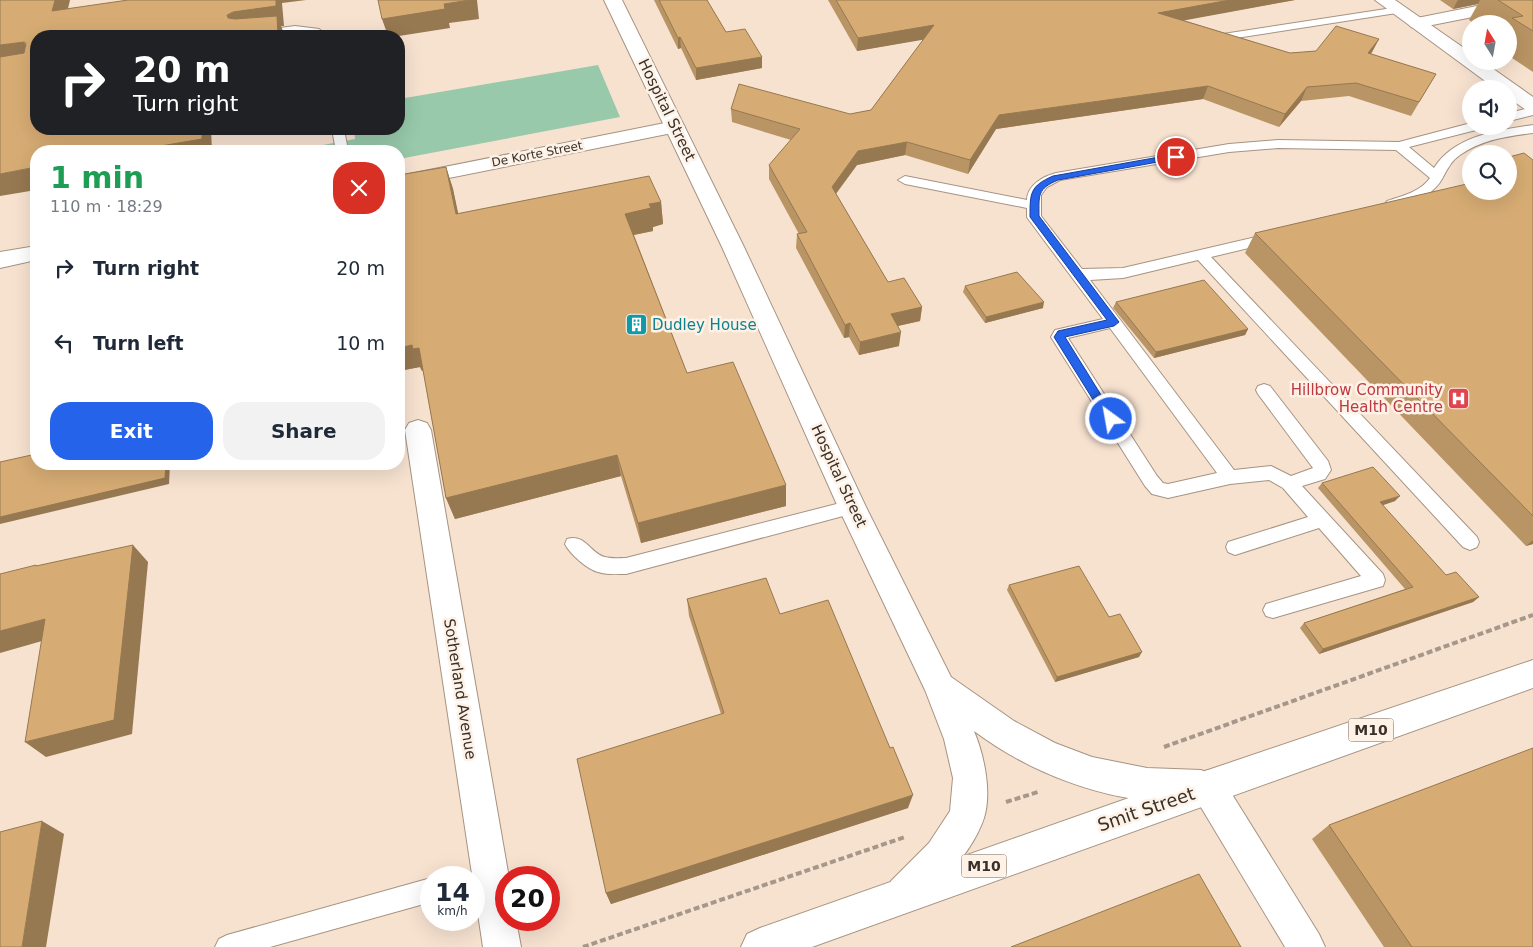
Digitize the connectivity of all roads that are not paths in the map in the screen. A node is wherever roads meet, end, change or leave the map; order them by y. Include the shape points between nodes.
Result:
1 (613, 0) edge
2 (1384, 0) edge
3 (1532, 0) edge
4 (1399, 10) junction
5 (1417, 23) junction
6 (286, 30) edge
7 (308, 30) edge
8 (1223, 37) edge
9 (1533, 106) edge
10 (1533, 111) edge
11 (1517, 115) edge
12 (676, 127) junction
13 (1462, 129) edge
14 (1533, 129) edge
15 (1399, 146) junction
16 (1437, 177) junction
17 (905, 180) dead end
18 (405, 181) edge
19 (1033, 205) junction
20 (1381, 208) edge
21 (1284, 235) edge
22 (30, 254) edge
23 (1201, 255) junction
24 (0, 260) edge
25 (1078, 274) junction
26 (1114, 322) junction
27 (1264, 390) dead end
28 (418, 430) dead end
29 (1230, 478) junction
30 (1289, 483) junction
31 (852, 507) junction
32 (1322, 520) junction
33 (1470, 542) dead end
34 (574, 544) dead end
35 (1235, 547) dead end
36 (1273, 610) dead end
37 (1533, 674) edge
38 (940, 687) junction
39 (1208, 787) junction
40 (481, 866) edge
41 (485, 887) edge
42 (420, 893) edge
43 (902, 895) junction
44 (227, 947) edge
45 (502, 947) edge
46 (760, 947) edge
47 (1306, 947) edge

1 - 12 street, Hospital Street
2 - 4 street
3 - 5 street
4 - 5 street
4 - 8 lane
5 - 9 street
6 - 7 lane
10 - 11 lane
12 - 18 street, De Korte Street
12 - 31 street, Hospital Street
13 - 15 lane
14 - 16 lane via 1476,142 1447,159
15 - 16 lane
15 - 19 lane via 1278,144 1229,148 1056,177 1042,184 1034,196
16 - 20 lane via 1419,194
17 - 19 lane
19 - 25 lane via 1034,217
21 - 23 lane
22 - 24 street
23 - 25 lane via 1123,272
23 - 33 lane
25 - 26 lane
26 - 29 lane
26 - 29 lane via 1061,334 1060,337 1151,481 1158,489 1168,491
27 - 30 lane via 1322,466 1319,474
28 - 40 street, Sotherland Avenue
29 - 30 lane via 1271,473
30 - 32 lane
31 - 34 lane via 626,566 600,565
31 - 38 street, Hospital Street
32 - 35 lane
32 - 36 lane via 1376,580
37 - 39 street, Smit Street / M10
38 - 39 street, Hospital Street via 1002,732 1046,756 1082,770 1147,785
38 - 43 street via 961,739 970,778 967,816 942,856
39 - 43 street, Smit Street / M10
39 - 47 street
41 - 45 street, Sotherland Avenue
42 - 44 lane
43 - 46 street, Smit Street / M10

